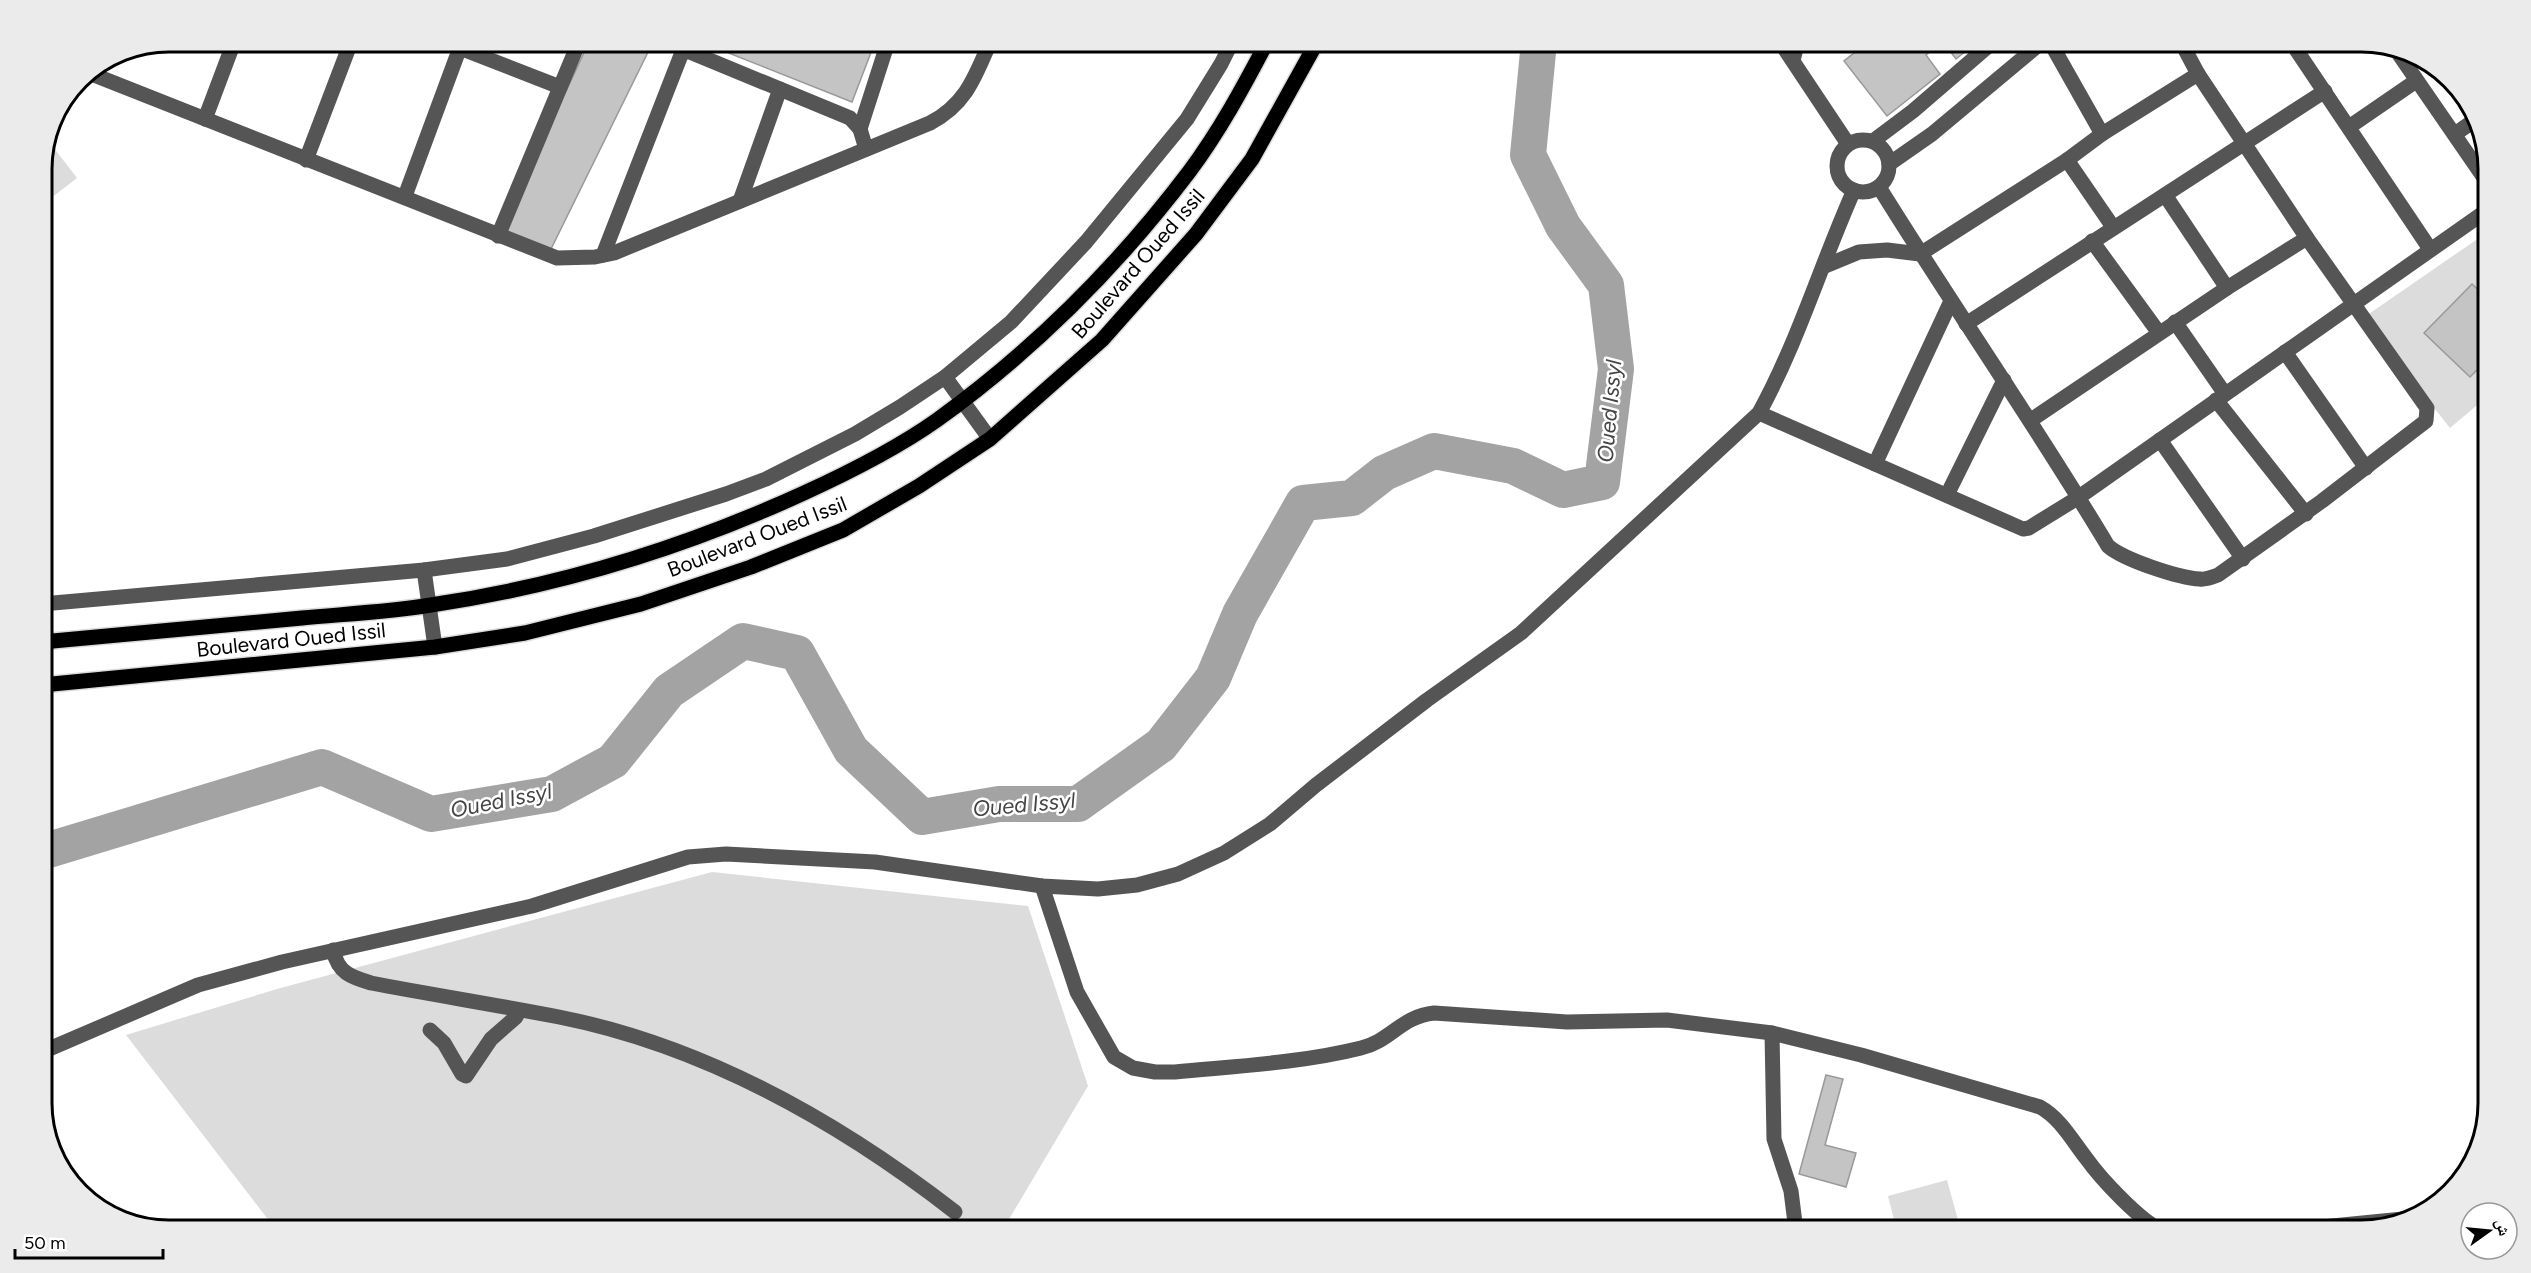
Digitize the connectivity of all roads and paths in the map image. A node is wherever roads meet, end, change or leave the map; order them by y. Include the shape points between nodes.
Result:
1 (1311, 52) edge
2 (1787, 52) edge
3 (1795, 52) edge
4 (1981, 52) edge
5 (2030, 52) edge
6 (2056, 52) edge
7 (2186, 52) edge
8 (2298, 52) edge
9 (230, 53) edge
10 (347, 53) edge
11 (458, 53) edge
12 (480, 53) edge
13 (574, 53) edge
14 (684, 53) edge
15 (692, 53) edge
16 (885, 53) edge
17 (985, 53) edge
18 (1227, 53) edge
19 (1261, 53) edge
20 (1792, 60) junction
21 (2403, 61) edge
22 (2198, 74) junction
23 (98, 77) edge
24 (2416, 81) junction
25 (560, 87) junction
26 (780, 89) junction
27 (2325, 91) junction
28 (205, 119) junction
29 (2469, 124) edge
30 (2349, 127) junction
31 (860, 129) junction
32 (2102, 134) junction
33 (2455, 134) junction
34 (1873, 141) junction
35 (1848, 144) junction
36 (2246, 144) junction
37 (866, 149) junction
38 (306, 160) junction
39 (2067, 160) junction
40 (1890, 164) junction
41 (2478, 168) edge
42 (1879, 187) junction
43 (1854, 190) junction
44 (2165, 195) junction
45 (405, 196) junction
46 (740, 201) junction
47 (2478, 216) edge
48 (2113, 227) junction
49 (498, 236) junction
50 (2307, 238) junction
51 (2092, 241) junction
52 (2430, 249) junction
53 (1920, 254) junction
54 (603, 255) junction
55 (1825, 266) junction
56 (2227, 288) junction
57 (1951, 301) junction
58 (2354, 305) junction
59 (2175, 322) junction
60 (1966, 324) junction
61 (2159, 333) junction
62 (2285, 352) junction
63 (945, 377) junction
64 (2004, 380) junction
65 (2220, 397) junction
66 (962, 400) junction
67 (1759, 413) junction
68 (2031, 420) junction
69 (990, 439) junction
70 (2160, 440) junction
71 (1875, 464) junction
72 (2366, 468) junction
73 (1947, 495) junction
74 (2079, 497) junction
75 (2306, 514) junction
76 (2243, 559) junction
77 (424, 570) junction
78 (53, 603) edge
79 (430, 605) junction
80 (53, 641) edge
81 (435, 647) junction
82 (53, 684) edge
83 (1041, 886) junction
84 (333, 950) junction
85 (519, 1011) junction
86 (430, 1030) dead end
87 (1773, 1033) junction
88 (53, 1047) edge
89 (955, 1212) dead end
90 (1795, 1220) edge
91 (2144, 1220) edge

1 - 69 main road, Boulevard Oued Issil via 1252,159 1196,234 1102,340
2 - 20 street
3 - 20 street
4 - 34 street
5 - 40 street
6 - 32 street
7 - 22 street
8 - 27 street
9 - 28 street
10 - 38 street
11 - 45 street
12 - 25 street
13 - 25 street
14 - 54 street
15 - 26 street
16 - 31 street
17 - 37 street via 973,82 953,108 930,123
18 - 63 street via 1187,119 1086,242 1011,322
19 - 66 main road, Boulevard Oued Issil via 1238,97 1190,170 1125,249 1044,334
20 - 35 street
21 - 24 street
22 - 32 street
22 - 36 street
23 - 28 street
24 - 30 street
24 - 33 street
25 - 49 street
26 - 31 street via 850,118
26 - 46 street
27 - 30 street
27 - 36 street
28 - 38 street
29 - 33 street
30 - 52 street
31 - 37 street
32 - 39 street
33 - 41 street
34 - 35 street via 1855,140
34 - 40 street
35 - 43 street via 1837,167
36 - 44 street
36 - 50 street
37 - 46 street
38 - 45 street
39 - 48 street
39 - 53 street
40 - 42 street
42 - 43 street via 1871,191
42 - 53 street
43 - 55 street
44 - 48 street
44 - 56 street
45 - 49 street
46 - 54 street
47 - 52 street
48 - 51 street
49 - 54 street via 557,258
50 - 56 street
50 - 58 street
51 - 60 street
51 - 61 street
52 - 58 street
53 - 55 street via 1859,252
53 - 57 street
55 - 67 street
56 - 59 street
57 - 60 street
57 - 71 street
58 - 62 street
58 - 72 street via 2428,413 2426,421
59 - 61 street
59 - 65 street
60 - 64 street
61 - 68 street
62 - 65 street
62 - 72 street
63 - 66 street
63 - 77 street via 855,434 766,479 726,494 507,559
64 - 68 street
64 - 73 street
65 - 70 street
65 - 75 street
66 - 69 street
66 - 79 main road, Boulevard Oued Issil via 936,421 862,465 742,521 649,554 548,583
67 - 71 street
67 - 83 street via 1521,633 1427,700 1270,824 1224,853 1178,874 1137,885 1098,889
68 - 74 street
69 - 81 main road, Boulevard Oued Issil via 843,531 751,567 620,609 525,633
70 - 74 street
70 - 76 street
71 - 73 street
72 - 75 street
73 - 74 street via 2023,529
74 - 76 street via 2109,546 2126,557 2202,580
75 - 76 street
77 - 78 street
77 - 79 street
79 - 80 main road, Boulevard Oued Issil
79 - 81 street
81 - 82 main road, Boulevard Oued Issil
83 - 84 street via 875,862 726,854 688,857 532,906
83 - 87 street via 1077,992 1114,1057 1133,1068 1175,1072 1364,1048 1378,1043 1400,1024 1434,1013 1567,1022 1667,1020
84 - 85 street via 337,965 352,977
84 - 88 street via 198,986
85 - 86 street via 491,1039 469,1076 462,1074 444,1043
85 - 89 street via 559,1017 642,1040 772,1094 829,1125
87 - 90 street via 1774,1139 1791,1191
87 - 91 street via 2040,1107 2056,1119 2090,1164

